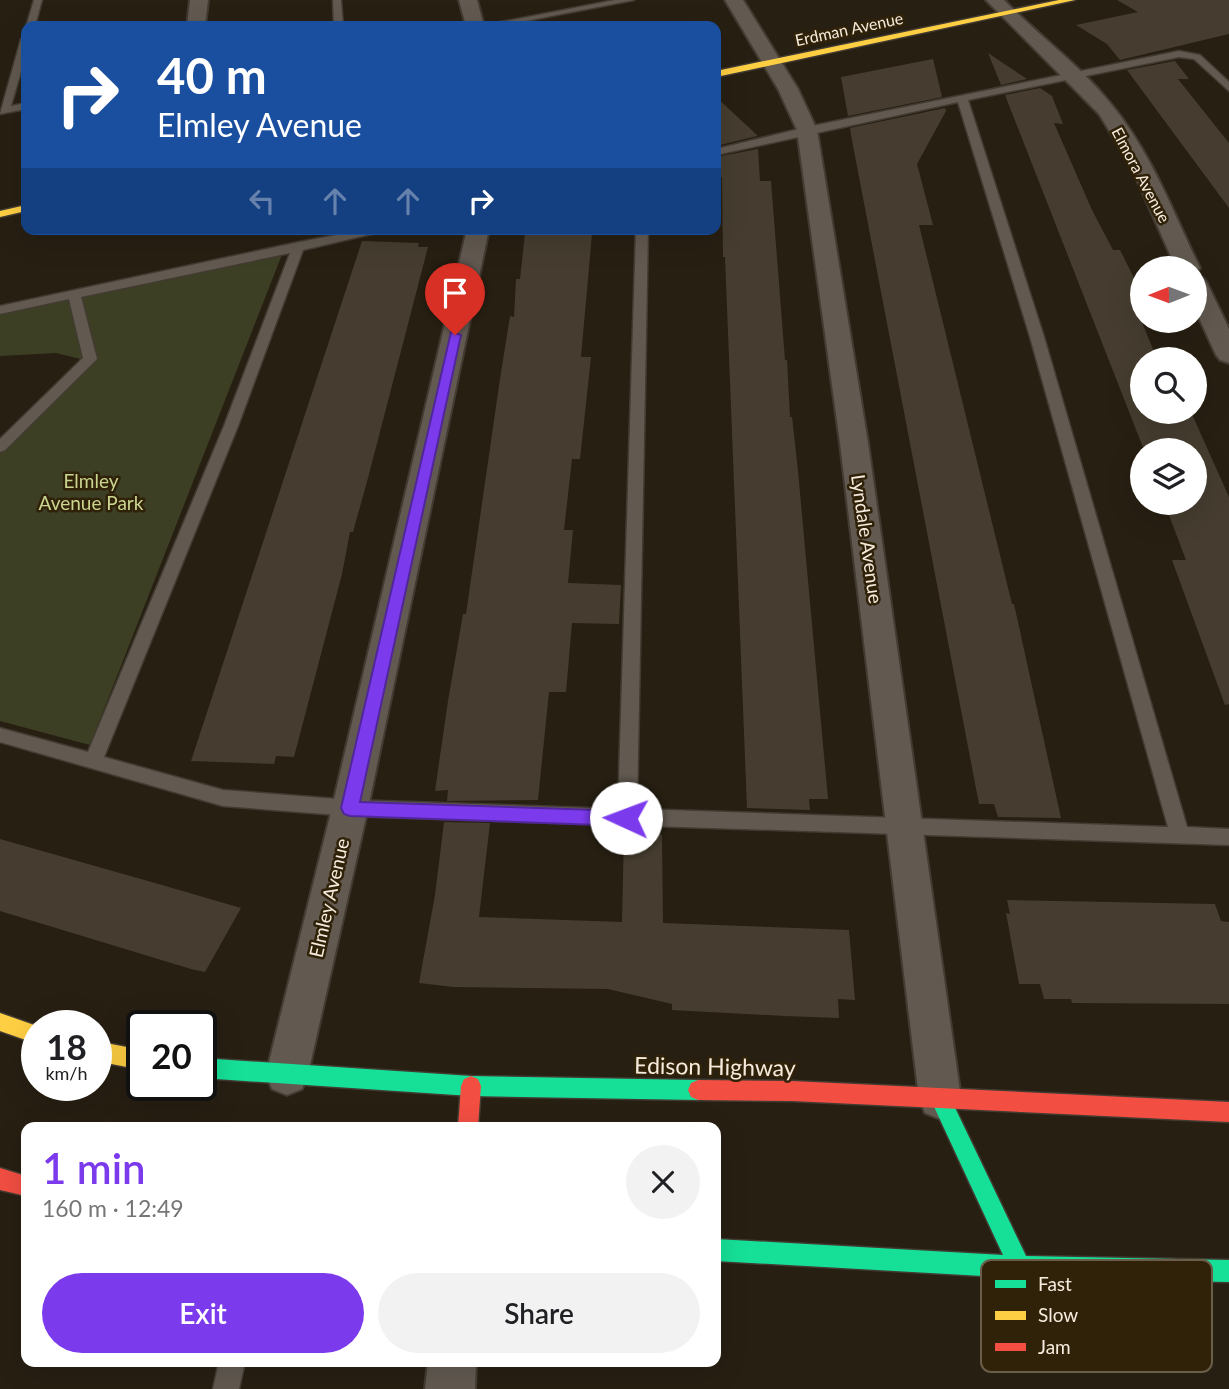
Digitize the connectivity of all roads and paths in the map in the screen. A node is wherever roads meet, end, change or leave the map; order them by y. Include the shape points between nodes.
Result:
1 (38, 0) edge
2 (199, 0) edge
3 (337, 0) edge
4 (468, 0) edge
5 (630, 0) edge
6 (734, 0) edge
7 (1071, 0) edge
8 (601, 3) edge
9 (1000, 6) edge
10 (32, 21) edge
11 (197, 21) edge
12 (339, 21) edge
13 (474, 21) edge
14 (511, 21) edge
15 (737, 46) dead end
16 (767, 48) junction
17 (21, 54) edge
18 (721, 71) edge
19 (1075, 76) junction
20 (1229, 88) edge
21 (962, 98) junction
22 (21, 107) edge
23 (2, 111) edge
24 (807, 130) junction
25 (721, 151) edge
26 (21, 209) edge
27 (0, 214) edge
28 (356, 235) edge
29 (477, 235) edge
30 (642, 235) edge
31 (299, 246) junction
32 (1182, 256) edge
33 (74, 295) junction
34 (0, 310) edge
35 (1208, 311) edge
36 (1229, 355) edge
37 (0, 447) edge
38 (0, 735) edge
39 (94, 760) junction
40 (350, 808) junction
41 (626, 818) junction
42 (906, 828) junction
43 (1180, 835) junction
44 (1229, 837) edge
45 (0, 1022) edge
46 (21, 1029) edge
47 (217, 1069) edge
48 (287, 1074) junction
49 (471, 1086) junction
50 (940, 1098) junction
51 (1229, 1112) edge
52 (468, 1122) edge
53 (0, 1179) edge
54 (21, 1185) edge
55 (721, 1250) edge
56 (1017, 1260) edge
57 (981, 1265) edge
58 (231, 1367) edge
59 (452, 1367) edge
60 (226, 1389) edge
61 (450, 1389) edge

1 - 10 lane
2 - 11 street
3 - 12 lane
4 - 13 street
5 - 8 lane
6 - 16 street, Lyndale Avenue
7 - 9 main road, Erdman Avenue
8 - 14 lane
9 - 16 main road, Erdman Avenue
9 - 19 street, Elmora Avenue
15 - 16 main road, Erdman Avenue
16 - 18 main road, Erdman Avenue
16 - 24 street, Lyndale Avenue
17 - 23 lane
19 - 20 lane via 1179,54 1197,57
19 - 21 lane
19 - 32 street, Elmora Avenue via 1124,138
21 - 24 lane
21 - 43 lane via 1037,337
22 - 23 lane
24 - 25 lane
24 - 42 street, Lyndale Avenue
26 - 27 main road
28 - 31 lane
29 - 40 street, Elmley Avenue
30 - 41 lane
31 - 33 lane
31 - 39 lane via 231,426
33 - 34 lane
33 - 37 lane via 90,359
35 - 36 street
38 - 39 lane
39 - 40 lane via 223,798
40 - 41 lane
40 - 48 street, Elmley Avenue
41 - 42 lane
42 - 43 lane
42 - 50 street, Lyndale Avenue
43 - 44 lane
45 - 46 main road
47 - 48 main road, Edison Highway
48 - 49 main road, Edison Highway
49 - 50 main road, Edison Highway
49 - 52 main road
50 - 51 main road, Edison Highway
50 - 56 main road
53 - 54 main road
55 - 57 main road
58 - 60 lane
59 - 61 street

